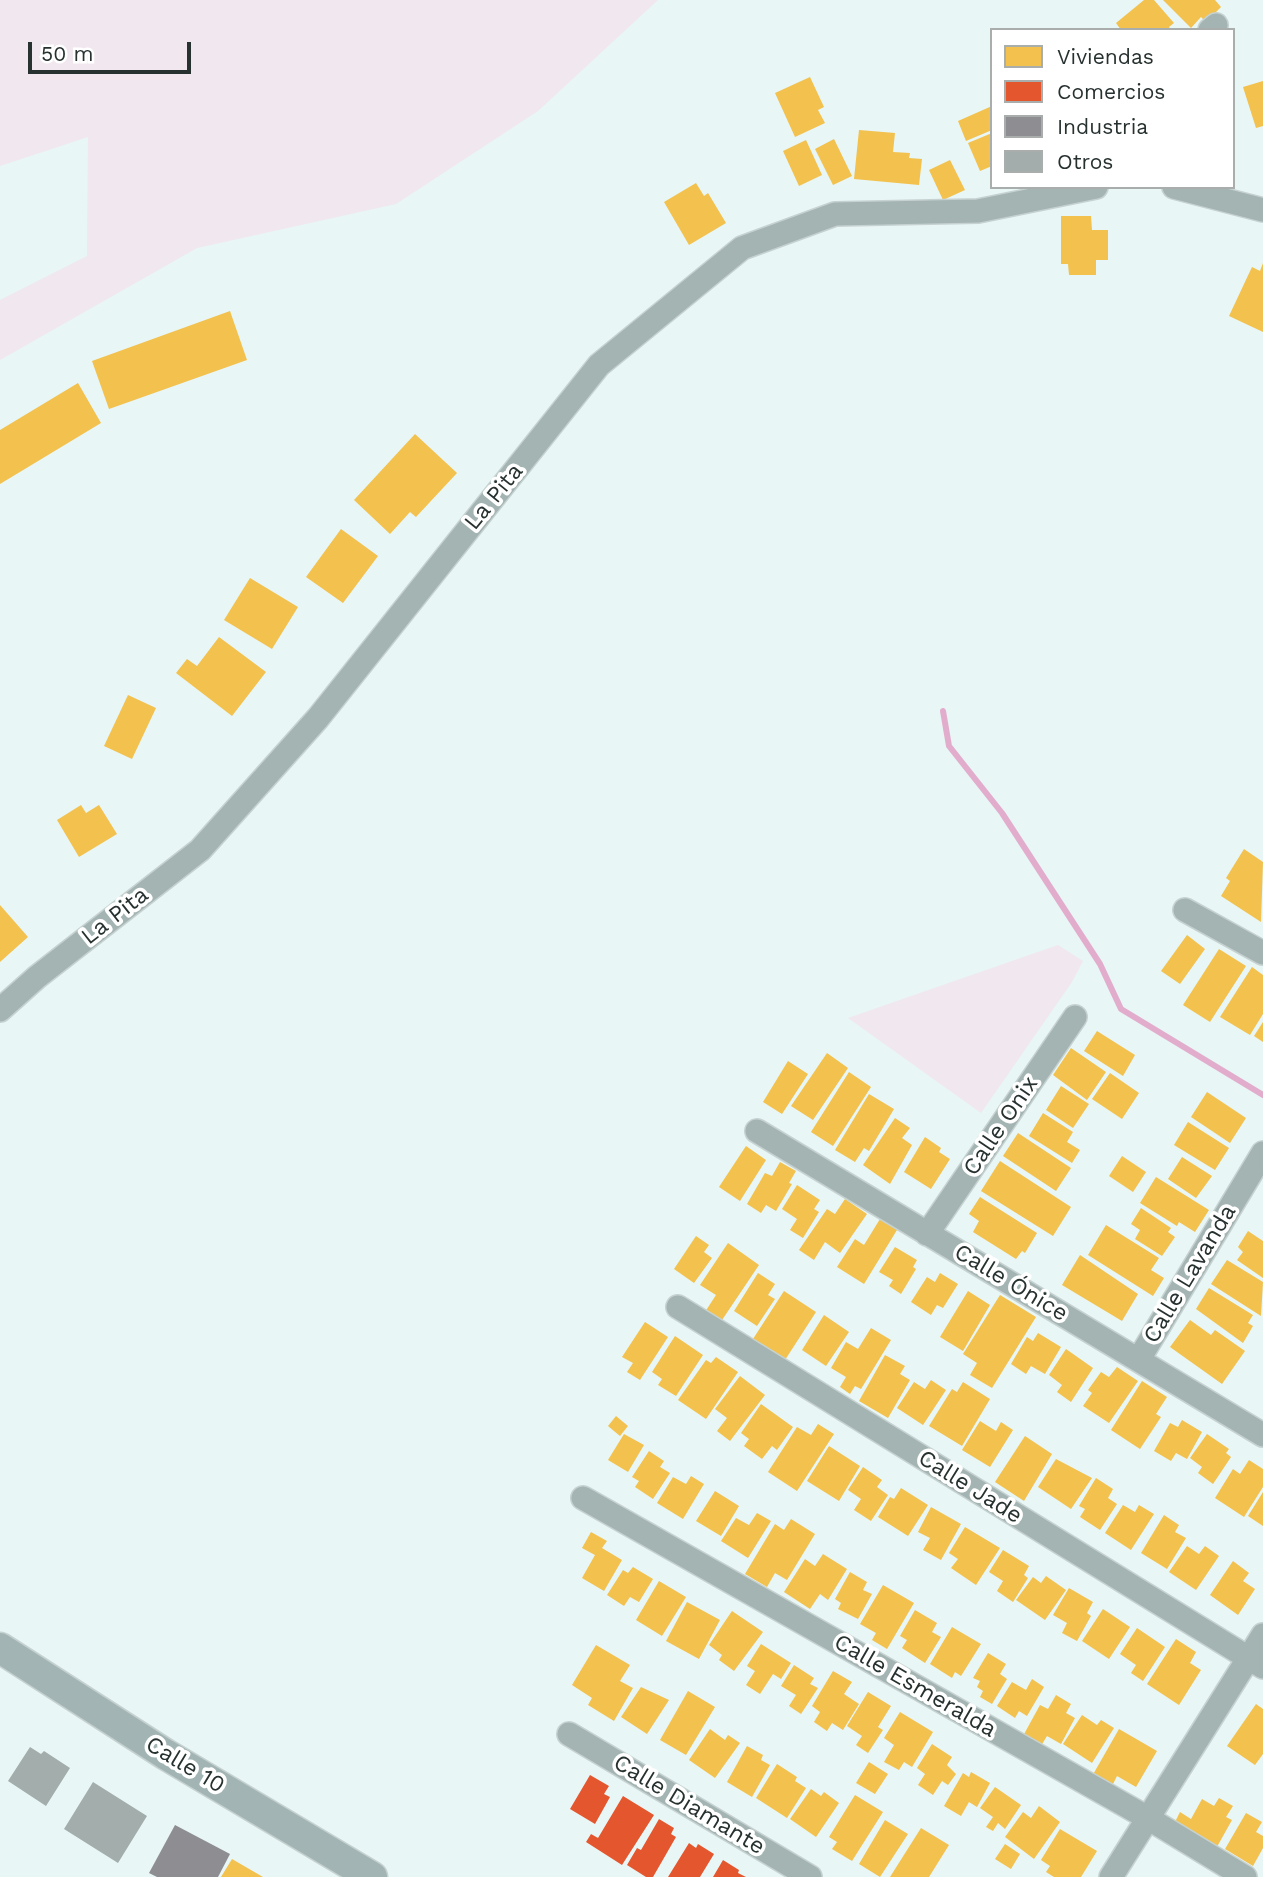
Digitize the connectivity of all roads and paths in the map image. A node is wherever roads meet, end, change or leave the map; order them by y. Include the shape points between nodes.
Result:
1 (1006, 189) edge
2 (1086, 189) edge
3 (1182, 189) edge
4 (1263, 210) edge
5 (978, 211) junction
6 (1185, 910) dead end
7 (1263, 953) edge
8 (0, 1010) edge
9 (1075, 1017) dead end
10 (757, 1131) dead end
11 (1263, 1153) edge
12 (927, 1234) junction
13 (678, 1307) dead end
14 (1139, 1359) junction
15 (1263, 1435) edge
16 (583, 1498) dead end
17 (1263, 1635) edge
18 (0, 1648) edge
19 (1256, 1663) edge
20 (569, 1734) dead end
21 (1146, 1817) junction
22 (372, 1877) edge
23 (810, 1877) edge
24 (1111, 1877) edge
25 (1245, 1877) edge

1 - 5 street
2 - 5 street, La Pita
3 - 4 street
5 - 8 street, La Pita via 835,214 742,248 599,365 318,719 200,850
6 - 7 street
9 - 12 street, Calle Onix
10 - 12 street, Calle Ónice
11 - 14 street, Calle Lavanda
12 - 14 street, Calle Ónice
13 - 19 street, Calle Jade
14 - 15 street, Calle Ónice
16 - 21 street, Calle Esmeralda
17 - 19 street
18 - 22 main road, Calle 10 via 165,1754
19 - 21 street
20 - 23 street, Calle Diamante
21 - 24 street
21 - 25 street, Calle Esmeralda

